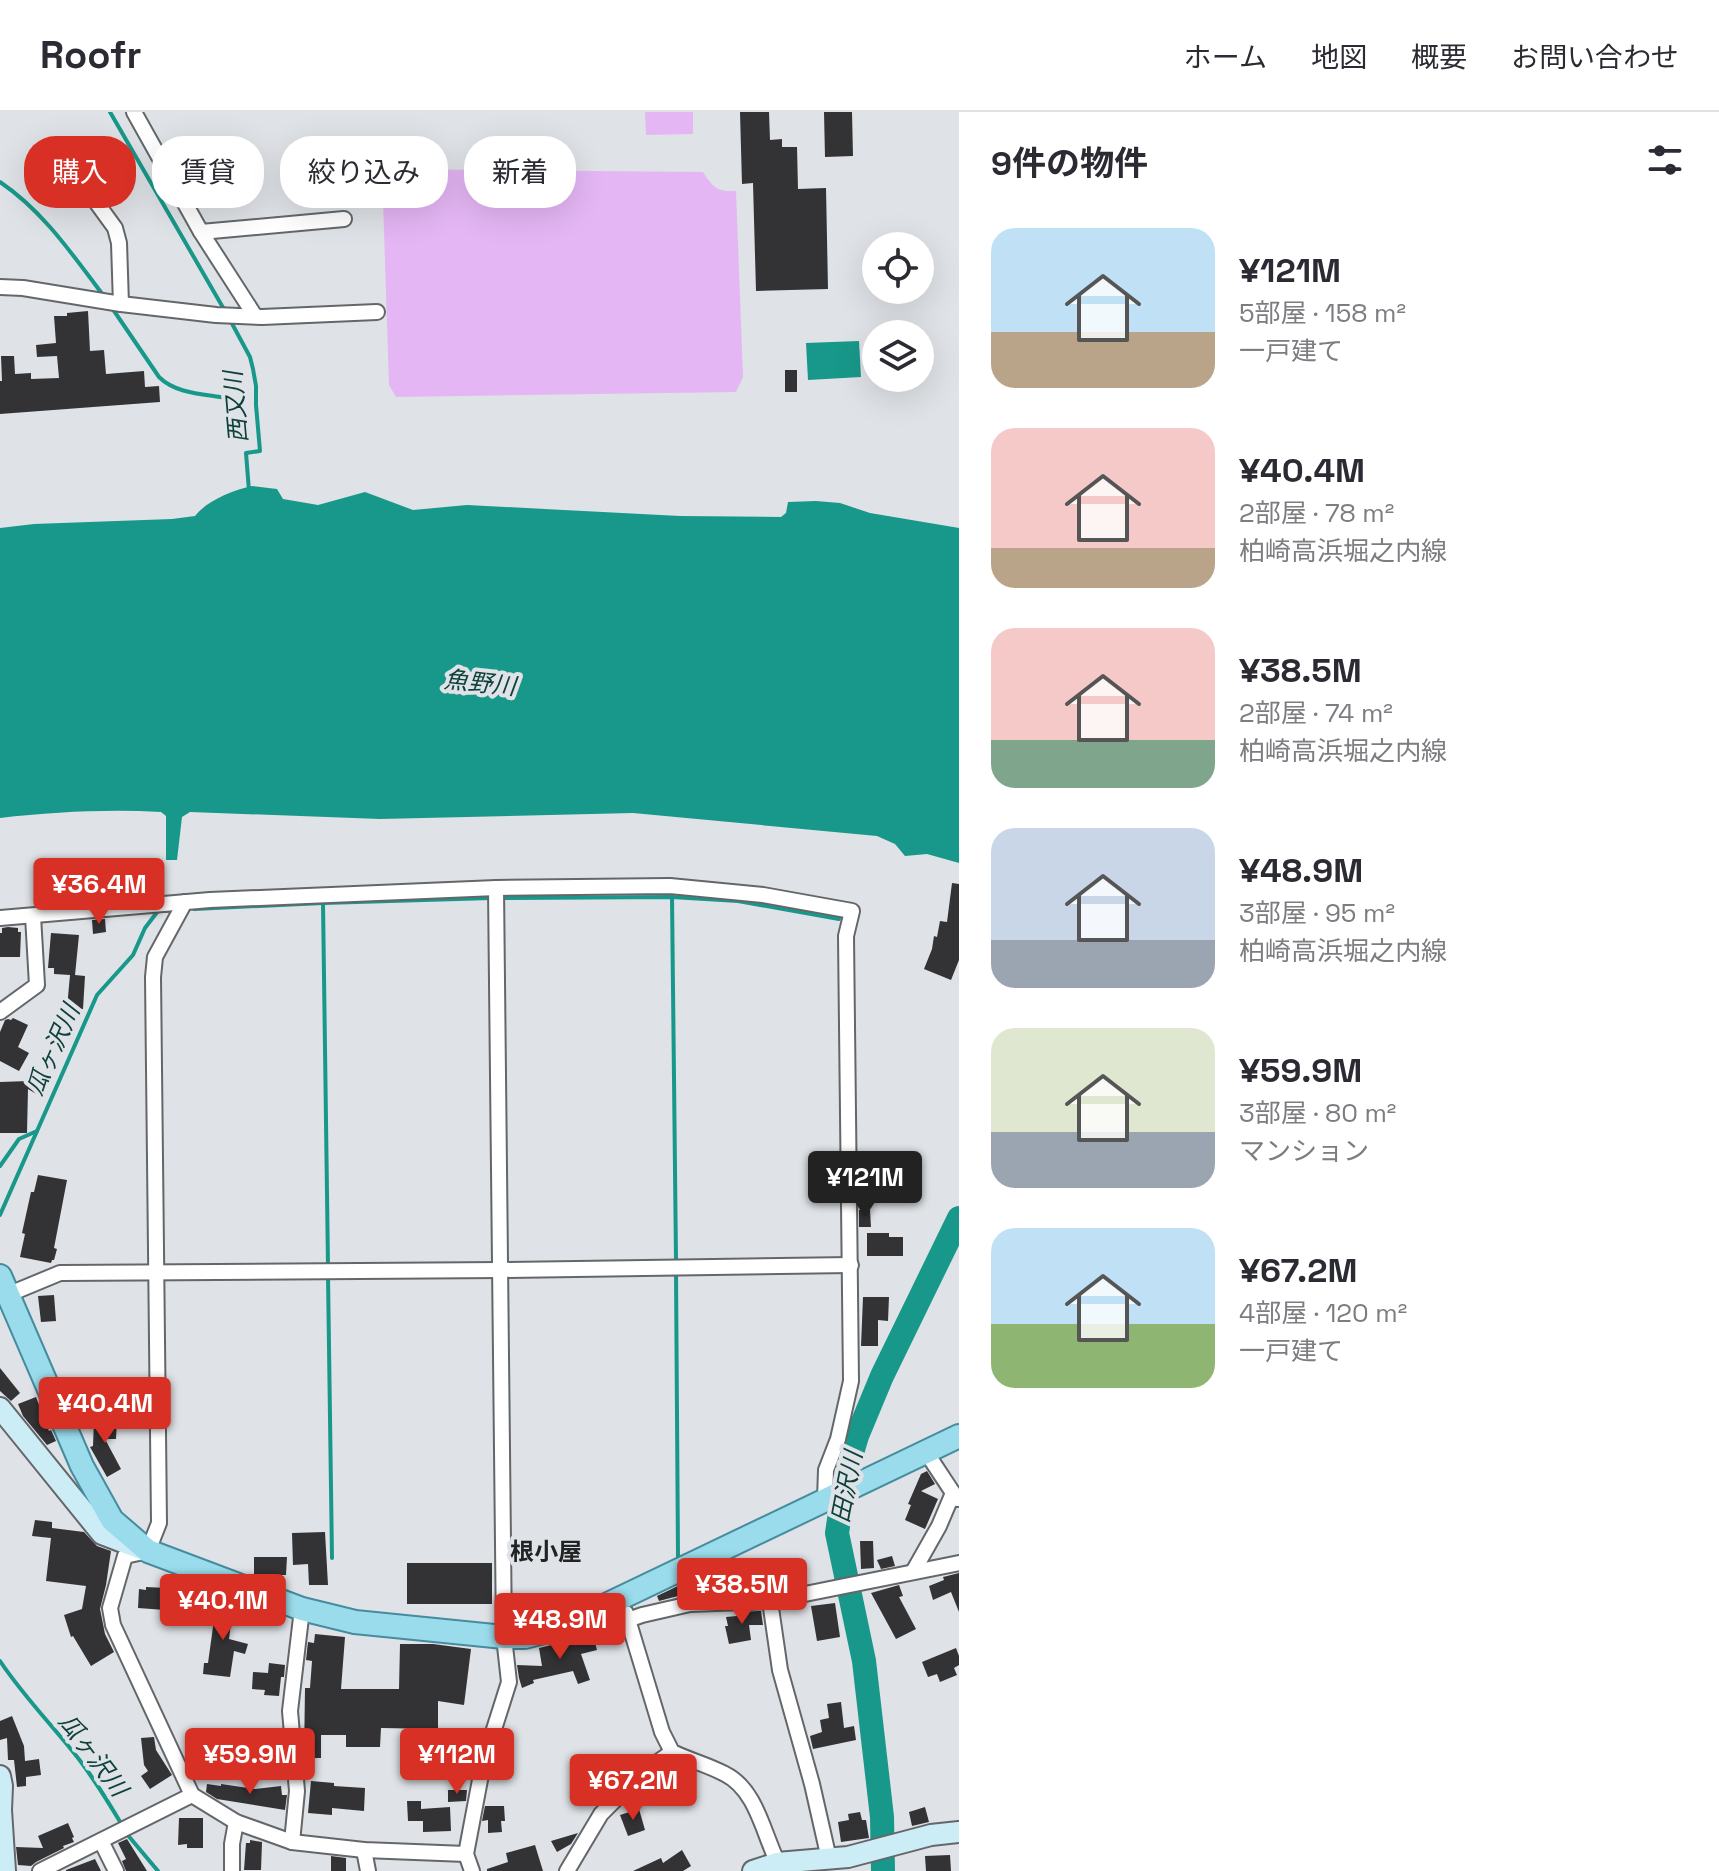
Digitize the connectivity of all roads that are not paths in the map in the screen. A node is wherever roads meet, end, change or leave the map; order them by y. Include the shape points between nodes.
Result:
1 (134, 112) edge
2 (100, 208) edge
3 (344, 219) dead end
4 (201, 232) junction
5 (0, 287) edge
6 (119, 304) junction
7 (377, 312) dead end
8 (252, 316) junction
9 (496, 888) junction
10 (185, 902) junction
11 (33, 916) junction
12 (0, 918) edge
13 (0, 1012) edge
14 (851, 1265) junction
15 (501, 1270) junction
16 (157, 1273) junction
17 (4, 1286) edge
18 (0, 1408) edge
19 (959, 1436) edge
20 (926, 1452) junction
21 (829, 1497) junction
22 (956, 1498) edge
23 (148, 1551) junction
24 (959, 1563) edge
25 (913, 1572) junction
26 (621, 1598) junction
27 (770, 1601) junction
28 (302, 1609) junction
29 (628, 1620) junction
30 (504, 1637) junction
31 (672, 1752) junction
32 (0, 1776) edge
33 (192, 1795) junction
34 (236, 1822) junction
35 (959, 1832) edge
36 (101, 1841) junction
37 (292, 1842) junction
38 (364, 1850) junction
39 (466, 1854) junction
40 (838, 1858) junction
41 (780, 1867) edge
42 (5, 1871) edge
43 (40, 1871) edge
44 (116, 1871) edge
45 (232, 1871) edge
46 (368, 1871) edge
47 (472, 1871) edge
48 (567, 1871) edge
49 (753, 1871) edge

1 - 4 street
2 - 6 street via 119,243
3 - 4 street
4 - 8 street
5 - 6 street
6 - 8 street
7 - 8 street
9 - 10 street
9 - 14 street via 670,886 852,911 846,936
9 - 15 street
10 - 11 street
10 - 16 street via 155,957 153,977
11 - 12 street
11 - 13 street via 37,985
14 - 15 street
14 - 21 street via 851,1381 826,1470
15 - 16 street
15 - 30 street
16 - 17 street via 60,1273
16 - 23 street via 159,1523
17 - 23 main road via 82,1466 112,1520
18 - 23 main road via 102,1534
19 - 20 main road
20 - 21 main road
20 - 22 street
21 - 26 main road
22 - 25 street
23 - 28 main road
23 - 33 street via 125,1556 110,1608 113,1625
24 - 25 street
25 - 27 street
26 - 29 street
26 - 30 main road via 556,1629
27 - 29 street via 690,1604
27 - 40 street via 780,1670
28 - 30 main road via 355,1622
28 - 37 street via 290,1711 297,1791
29 - 31 street
30 - 39 street via 509,1682 483,1764
31 - 41 street via 738,1783 751,1800
31 - 48 street via 601,1814
32 - 42 main road
33 - 34 street
33 - 36 street
34 - 37 street
34 - 45 street
35 - 40 main road
36 - 43 street
36 - 44 street
37 - 38 street
38 - 39 street
38 - 46 street
39 - 47 street
40 - 41 main road
41 - 49 main road

